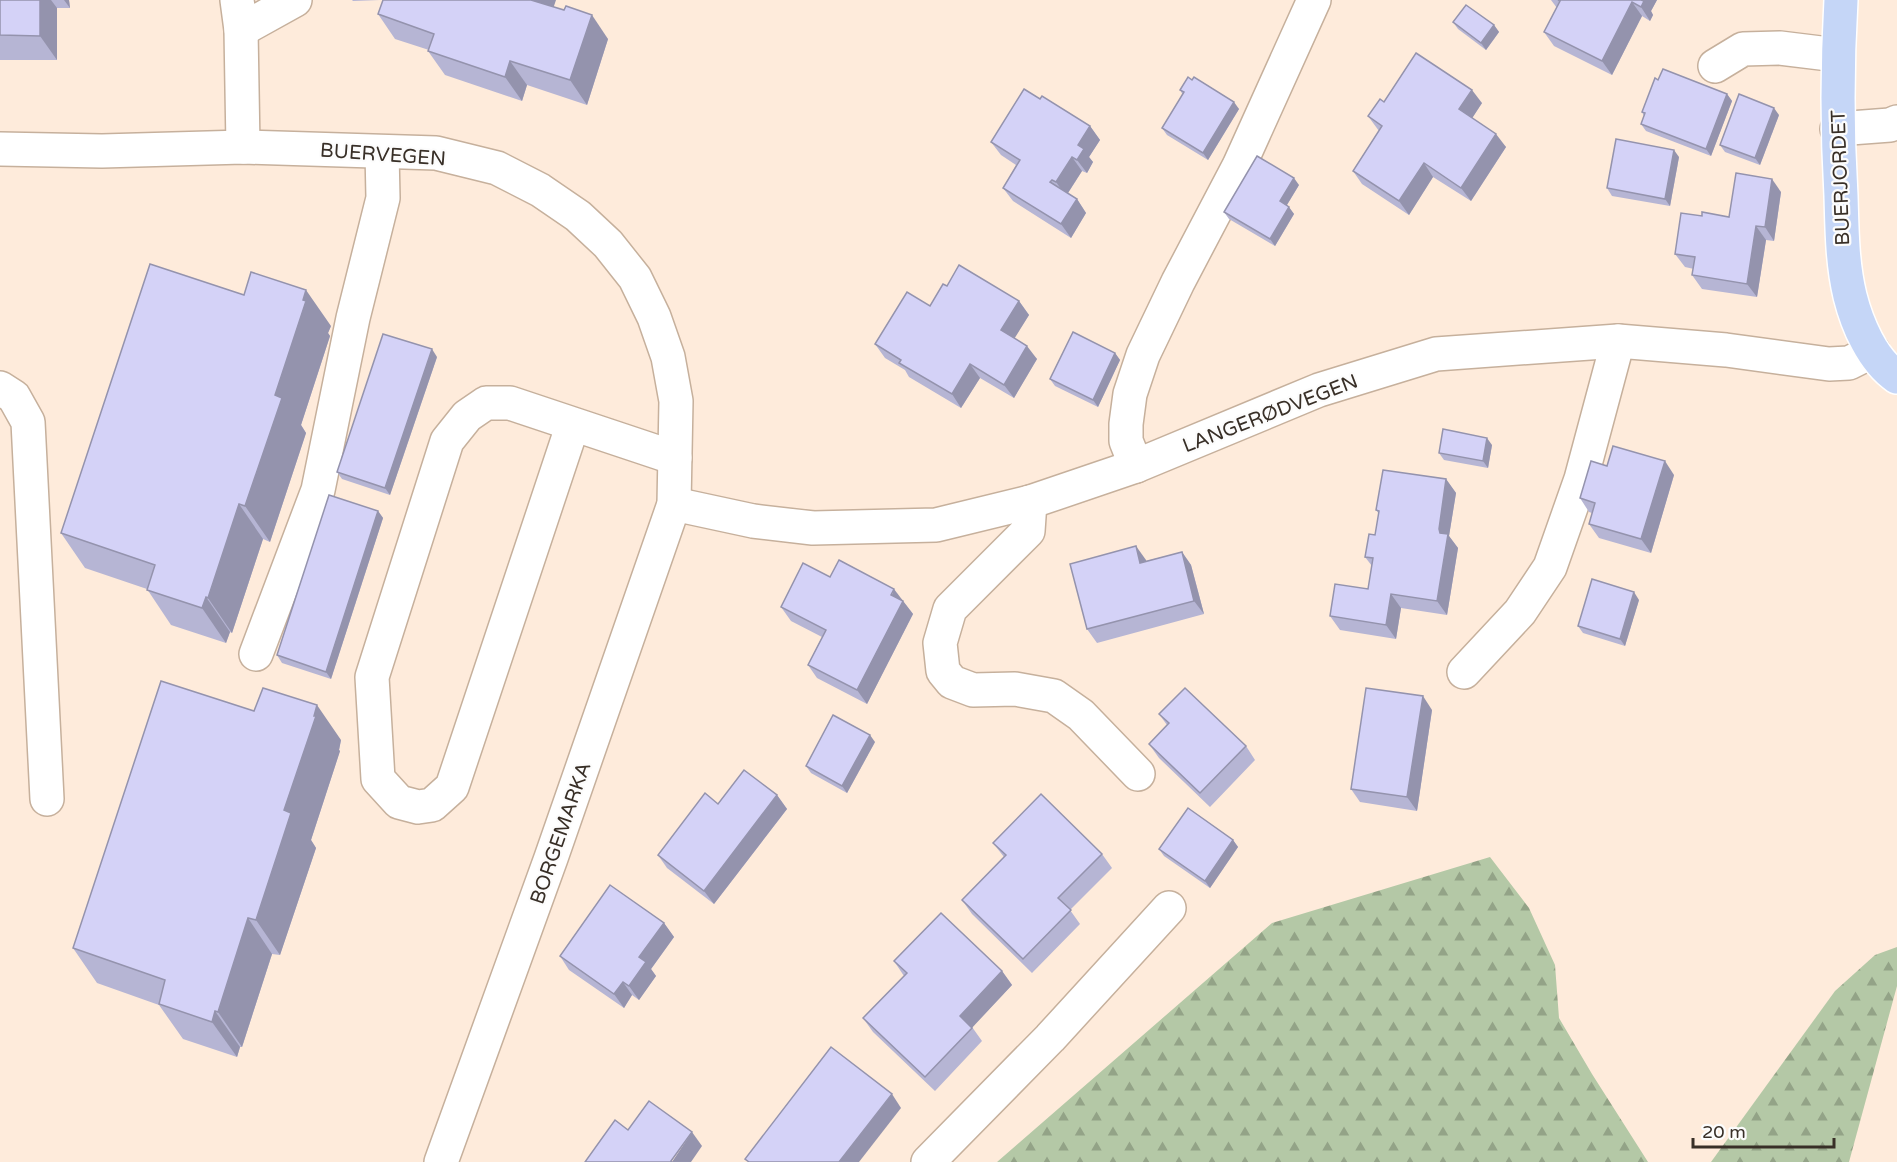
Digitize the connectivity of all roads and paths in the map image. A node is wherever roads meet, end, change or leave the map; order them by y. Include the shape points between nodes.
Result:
1 (295, 0) edge
2 (1314, 0) edge
3 (1841, 0) edge
4 (239, 15) edge
5 (1837, 55) junction
6 (1714, 66) dead end
7 (1897, 122) edge
8 (1837, 129) junction
9 (243, 147) junction
10 (0, 149) edge
11 (382, 152) junction
12 (1618, 341) junction
13 (1873, 351) junction
14 (1897, 377) edge
15 (0, 388) edge
16 (573, 424) junction
17 (675, 458) junction
18 (1136, 466) junction
19 (1030, 502) junction
20 (674, 504) junction
21 (256, 654) dead end
22 (1464, 672) dead end
23 (1138, 774) dead end
24 (47, 799) dead end
25 (1169, 908) dead end
26 (441, 1162) edge
27 (928, 1162) edge

1 - 4 street
2 - 18 street via 1239,166 1143,355 1130,394 1126,424 1126,441
3 - 5 main road, BUERJORDET
4 - 9 street
5 - 6 street via 1780,48 1743,49
5 - 8 main road, BUERJORDET
7 - 8 street
8 - 13 main road, BUERJORDET via 1850,296
9 - 10 street, BUERVEGEN
9 - 11 street, BUERVEGEN
11 - 17 street, BUERVEGEN via 436,153 496,168 540,190 609,244 635,278 668,357 676,401
11 - 21 street via 383,198 318,490
12 - 13 street, LANGERØDVEGEN via 1829,364 1849,363
12 - 18 street, LANGERØDVEGEN via 1436,354 1319,390
12 - 22 street via 1581,479 1550,567 1520,612
13 - 14 main road
15 - 24 street via 14,397 28,422
16 - 16 street via 510,403 486,403 467,416 447,441 372,677 378,779 399,802 418,807 432,805 452,787
16 - 17 street
17 - 20 street, BUERVEGEN
18 - 19 street, LANGERØDVEGEN
19 - 20 street, LANGERØDVEGEN via 936,525 813,528 753,521
19 - 23 street via 1028,531 950,609 940,643 943,671 952,682 973,690 1015,689 1054,696 1081,715
20 - 26 street, BORGEMARKA
25 - 27 street via 1050,1038

